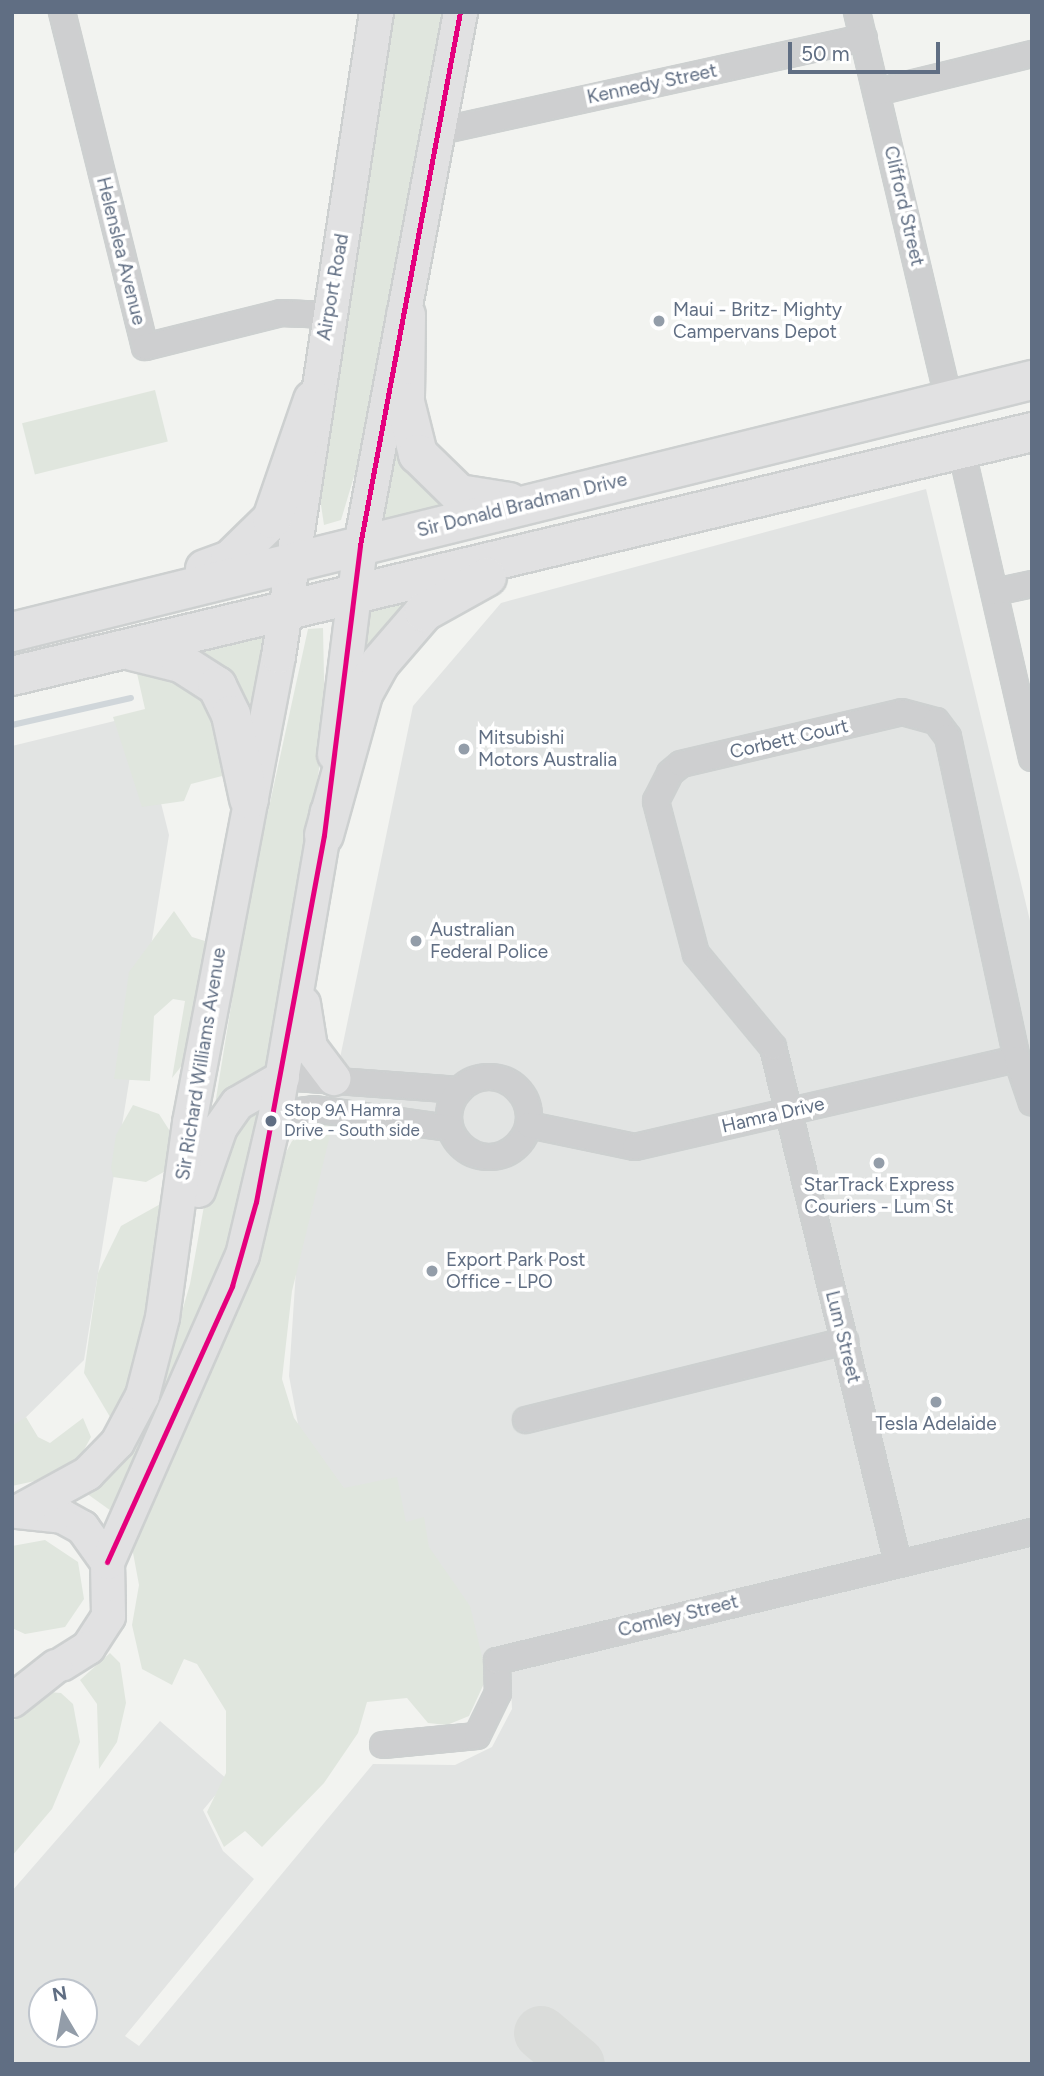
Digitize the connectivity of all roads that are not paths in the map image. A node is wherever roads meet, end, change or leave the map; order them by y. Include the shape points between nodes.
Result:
1 (62, 12) edge
2 (376, 12) edge
3 (460, 12) edge
4 (857, 12) edge
5 (864, 38) junction
6 (1032, 54) edge
7 (877, 92) junction
8 (440, 131) junction
9 (329, 315) junction
10 (405, 315) junction
11 (1032, 380) edge
12 (313, 400) junction
13 (949, 400) junction
14 (1032, 432) edge
15 (961, 449) junction
16 (526, 504) junction
17 (573, 542) junction
18 (360, 545) junction
19 (291, 561) junction
20 (1032, 584) edge
21 (995, 592) junction
22 (352, 595) junction
23 (285, 611) junction
24 (81, 614) junction
25 (12, 632) edge
26 (124, 649) junction
27 (12, 676) edge
28 (1032, 758) edge
29 (249, 799) junction
30 (324, 835) junction
31 (301, 965) junction
32 (1017, 1059) junction
33 (282, 1077) junction
34 (333, 1078) junction
35 (460, 1090) junction
36 (1032, 1103) edge
37 (789, 1112) junction
38 (275, 1114) junction
39 (529, 1125) junction
40 (450, 1128) junction
41 (162, 1317) junction
42 (845, 1341) junction
43 (526, 1420) dead end
44 (15, 1511) edge
45 (1032, 1532) edge
46 (107, 1562) junction
47 (898, 1563) junction
48 (59, 1665) junction
49 (12, 1668) edge
50 (12, 1700) edge
51 (383, 1745) dead end

1 - 9 street, Helenslea Avenue via 145,347 281,313
2 - 9 main road, Airport Road
3 - 8 main road
4 - 5 street, Clifford Street
5 - 7 street, Clifford Street
5 - 8 street, Kennedy Street
6 - 7 street
7 - 13 street, Clifford Street
8 - 10 main road
9 - 12 main road, Airport Road
10 - 16 main road via 405,402 418,454 459,494
10 - 18 main road
11 - 13 main road, Sir Donald Bradman Drive
12 - 19 main road, Airport Road
12 - 24 main road via 261,535 230,559
13 - 16 main road, Sir Donald Bradman Drive
14 - 15 main road
15 - 17 main road
15 - 21 street
16 - 18 main road, Sir Donald Bradman Drive
17 - 22 main road
17 - 30 main road via 467,587 400,634 363,694
18 - 19 main road, Sir Donald Bradman Drive
18 - 22 main road
19 - 23 main road, Sir Richard Williams Avenue
19 - 24 main road, Sir Donald Bradman Drive
20 - 21 street
21 - 28 street
22 - 23 main road
22 - 30 main road
23 - 26 main road
23 - 29 main road, Sir Richard Williams Avenue
24 - 25 main road, Sir Donald Bradman Drive
26 - 27 main road
26 - 29 main road via 181,663 217,686 231,715
29 - 41 main road, Sir Richard Williams Avenue via 189,1122
30 - 31 main road
31 - 33 main road
31 - 34 main road via 305,1030
32 - 36 street, Corbett Court
32 - 37 street, Hamra Drive
32 - 37 street, Corbett Court via 948,737 923,713 902,712 681,764 656,802 696,954 773,1047
33 - 34 street
33 - 38 main road
33 - 41 main road via 237,1103 206,1152 188,1247
34 - 35 street
35 - 39 street via 483,1077 508,1082 526,1100
35 - 40 street
37 - 39 street, Hamra Drive via 635,1147
37 - 42 street, Lum Street
38 - 40 street via 314,1109
38 - 46 main road via 232,1286
39 - 40 street via 516,1147 493,1157 470,1153
41 - 44 main road, Sir Richard Williams Avenue via 142,1395 117,1442 87,1473
42 - 43 street
42 - 47 street, Lum Street
44 - 46 main road via 62,1516 82,1527
45 - 47 street, Comley Street
46 - 48 main road via 108,1616 88,1647
47 - 51 street, Comley Street via 497,1661 498,1693 477,1736
48 - 49 main road
48 - 50 main road

